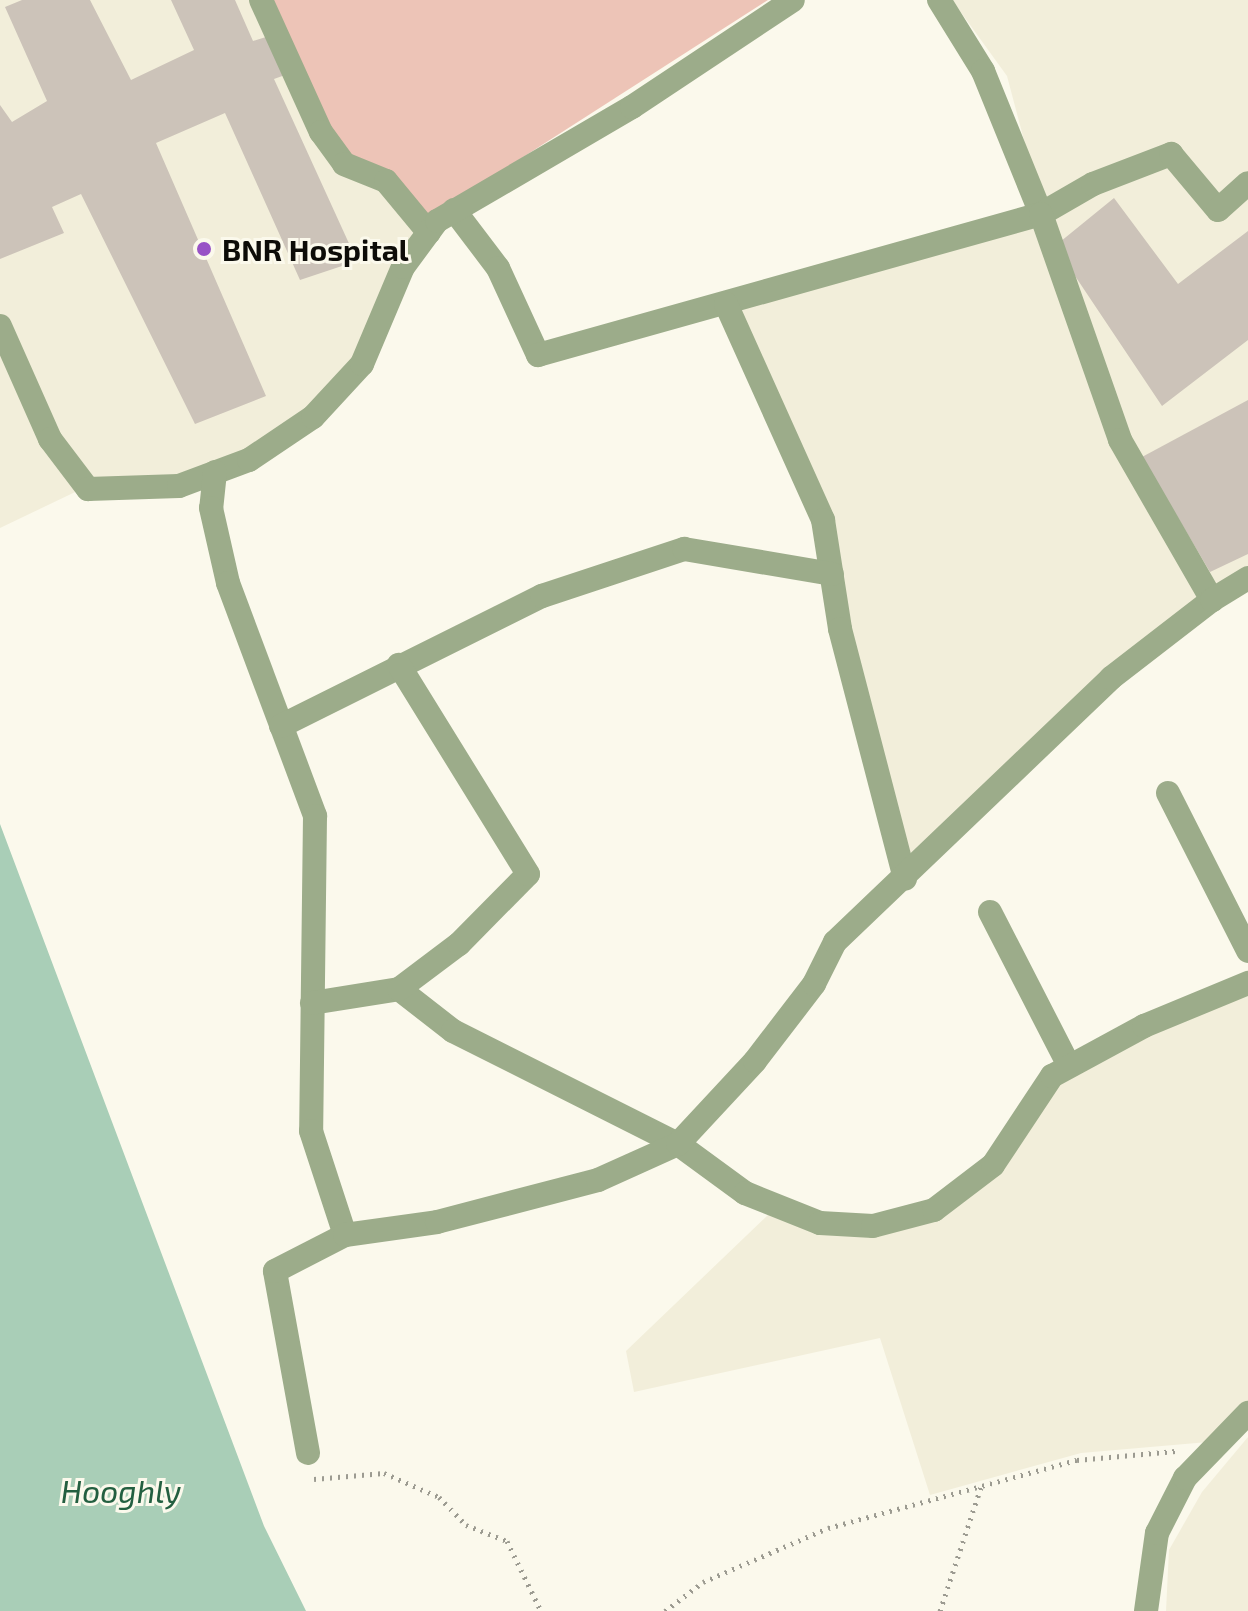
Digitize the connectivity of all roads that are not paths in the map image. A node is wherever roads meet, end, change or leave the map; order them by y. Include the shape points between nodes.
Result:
1 (261, 0) edge
2 (793, 0) edge
3 (939, 0) edge
4 (1248, 183) edge
5 (454, 210) junction
6 (1041, 214) junction
7 (429, 233) junction
8 (726, 304) junction
9 (0, 326) edge
10 (215, 472) junction
11 (832, 574) junction
12 (1248, 578) edge
13 (1212, 600) junction
14 (399, 665) junction
15 (281, 726) junction
16 (1168, 793) dead end
17 (905, 879) junction
18 (990, 912) dead end
19 (1248, 951) edge
20 (1248, 983) edge
21 (399, 989) junction
22 (312, 1003) junction
23 (1069, 1066) junction
24 (678, 1144) junction
25 (345, 1235) junction
26 (1248, 1413) edge
27 (308, 1453) dead end
28 (1146, 1611) edge

1 - 7 lane via 321,132 344,164 386,181
2 - 5 lane via 632,107
3 - 6 lane via 983,71
4 - 6 lane via 1218,210 1171,154 1093,184
5 - 7 lane
5 - 8 lane via 498,268 538,355
6 - 8 lane
6 - 13 lane via 1120,440
7 - 10 lane via 403,267 362,364 313,417 249,460
8 - 11 lane via 823,520
9 - 10 lane via 50,439 88,489 179,486
10 - 15 lane via 211,508 228,583
11 - 14 lane via 684,549 542,596
11 - 17 lane via 840,629
12 - 13 lane
13 - 17 lane via 1111,678
14 - 15 lane
14 - 21 lane via 528,874 459,944
15 - 22 lane via 315,816
16 - 19 lane
17 - 24 lane via 835,942 814,984 755,1061
18 - 23 lane
20 - 23 lane via 1144,1026
21 - 22 lane
21 - 24 lane via 453,1031
22 - 25 lane via 311,1131
23 - 24 lane via 1052,1076 993,1165 934,1210 873,1226 820,1223 745,1193
24 - 25 lane via 598,1180 437,1222
25 - 27 lane via 275,1271
26 - 28 lane via 1185,1478 1157,1533

